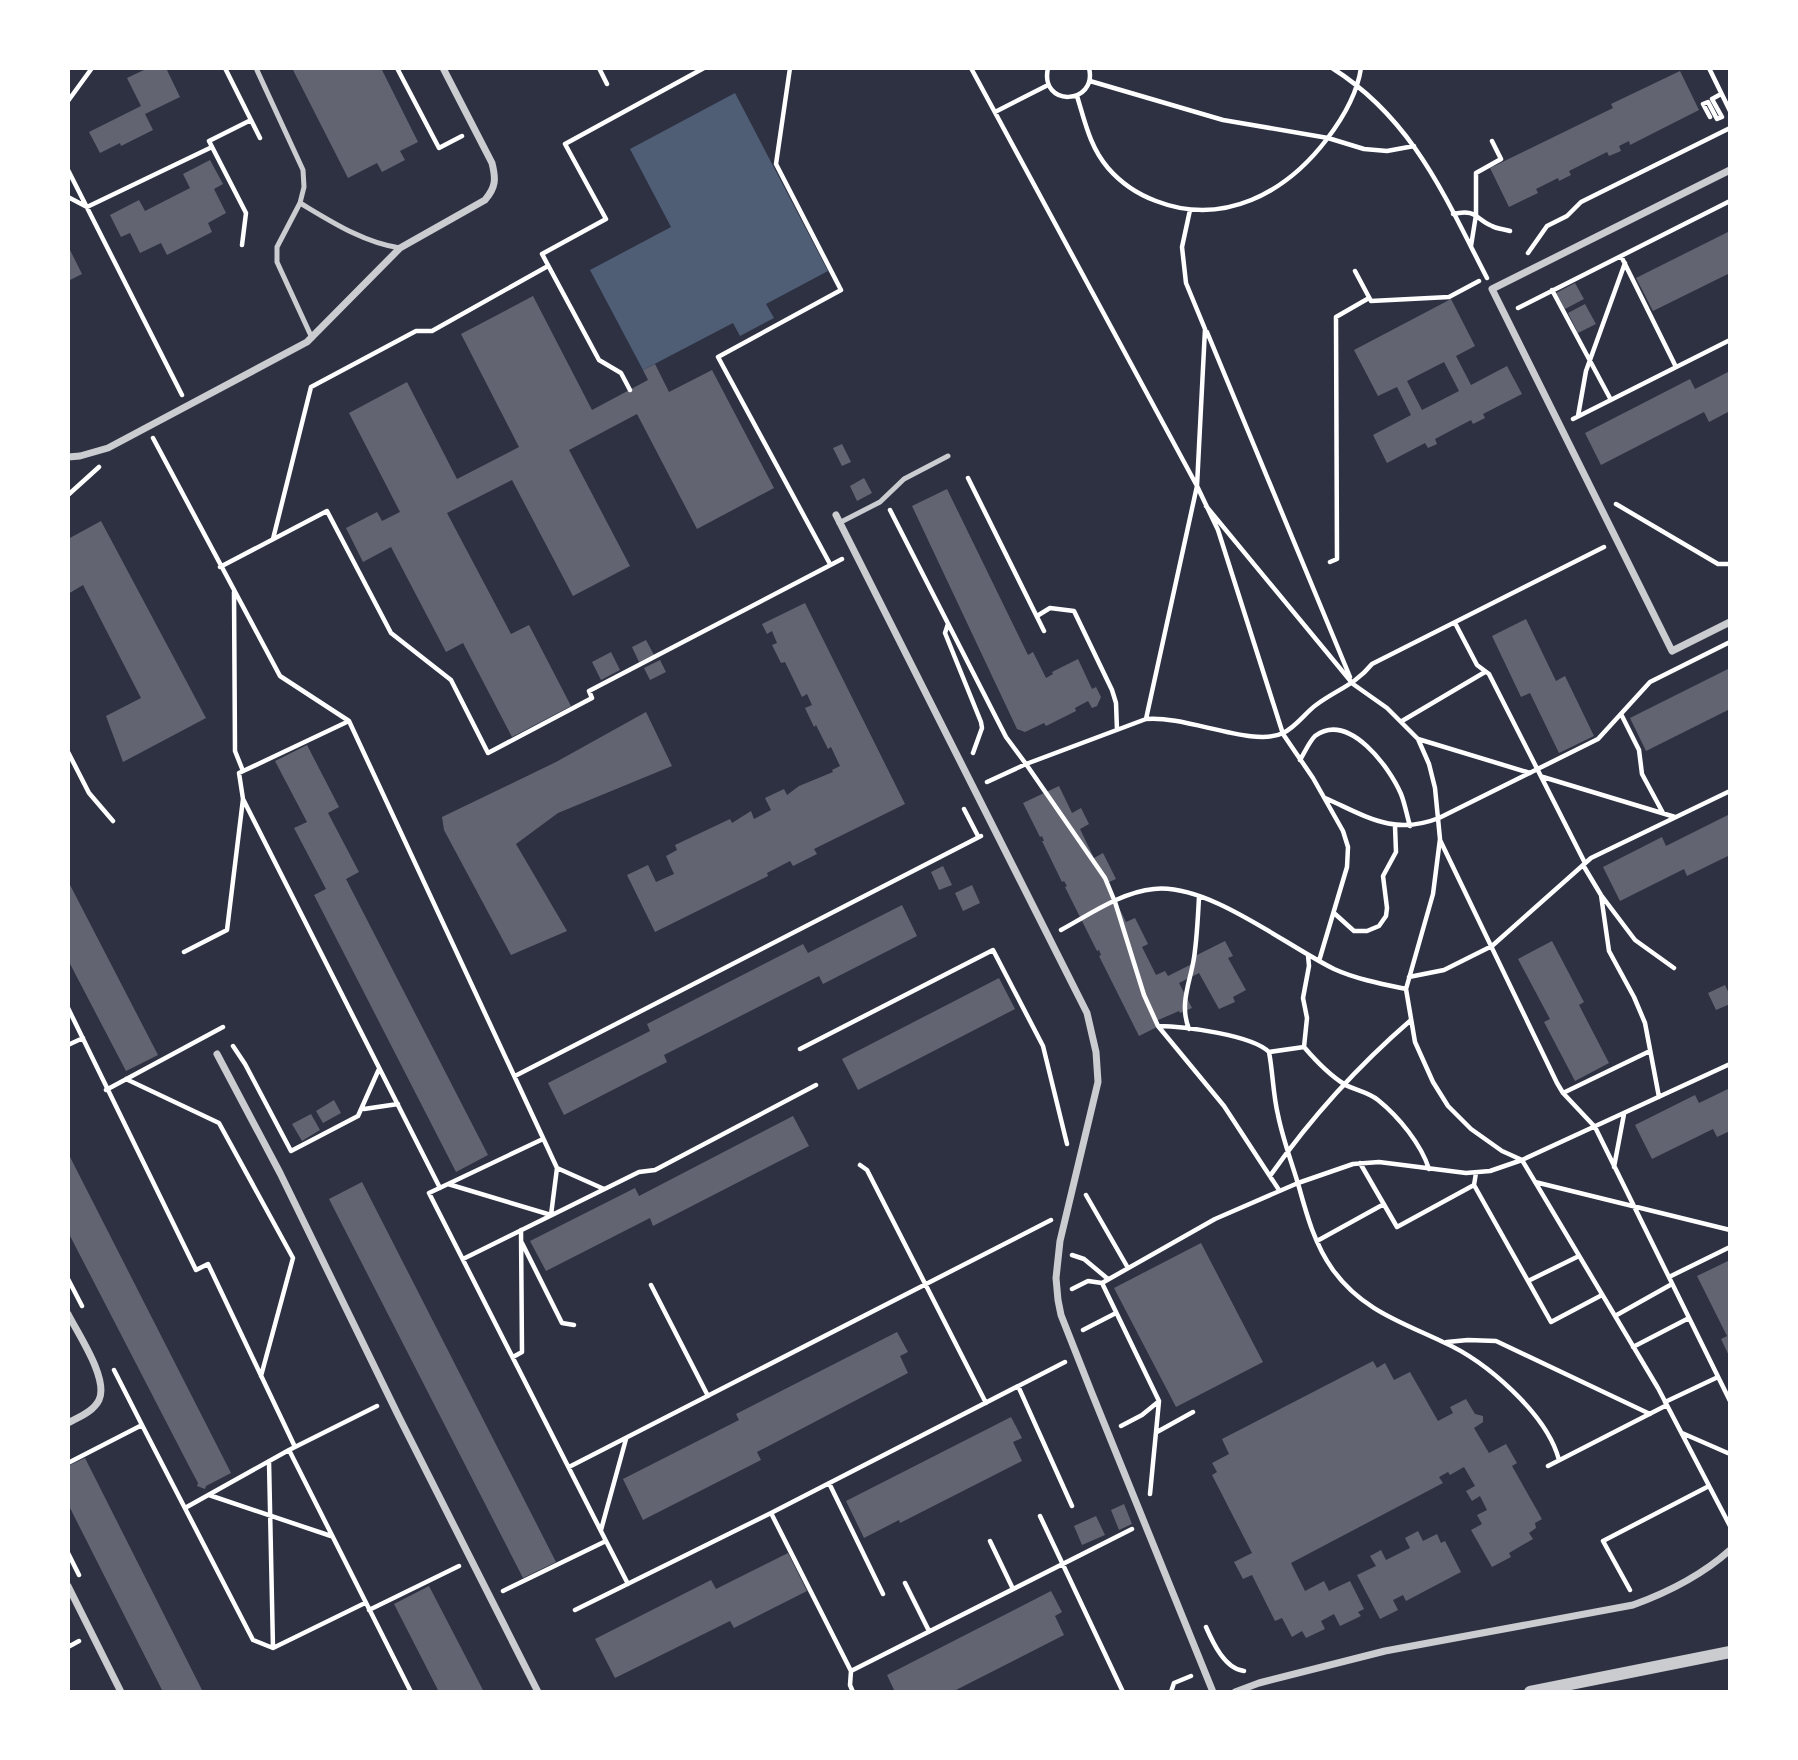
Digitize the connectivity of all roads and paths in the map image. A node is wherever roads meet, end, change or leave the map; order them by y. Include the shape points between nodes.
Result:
1 (92, 68) edge
2 (225, 68) edge
3 (256, 68) edge
4 (397, 68) edge
5 (443, 68) edge
6 (599, 68) edge
7 (704, 68) edge
8 (790, 68) edge
9 (971, 68) edge
10 (1048, 68) edge
11 (1089, 68) edge
12 (1332, 68) edge
13 (1361, 68) edge
14 (1709, 68) edge
15 (1090, 81) junction
16 (607, 84) dead end
17 (1048, 85) junction
18 (1358, 85) junction
19 (1721, 94) junction
20 (1077, 96) junction
21 (68, 101) edge
22 (1730, 111) edge
23 (995, 112) junction
24 (1710, 117) dead end
25 (251, 120) junction
26 (1730, 128) edge
27 (475, 130) junction
28 (260, 138) dead end
29 (1328, 138) junction
30 (1492, 141) dead end
31 (1414, 146) junction
32 (212, 147) junction
33 (68, 170) edge
34 (1730, 170) edge
35 (68, 197) edge
36 (1730, 201) edge
37 (300, 202) junction
38 (87, 207) junction
39 (1190, 210) junction
40 (1453, 214) junction
41 (1476, 215) junction
42 (1510, 231) dead end
43 (242, 245) dead end
44 (1471, 247) junction
45 (400, 248) junction
46 (1621, 256) junction
47 (1524, 259) dead end
48 (1625, 263) junction
49 (548, 267) junction
50 (1355, 271) dead end
51 (1496, 273) dead end
52 (1486, 277) junction
53 (1492, 289) junction
54 (1552, 290) junction
55 (1369, 298) junction
56 (1517, 318) dead end
57 (1205, 329) junction
58 (312, 338) junction
59 (1730, 340) edge
60 (1590, 361) junction
61 (1676, 367) junction
62 (195, 390) dead end
63 (630, 390) dead end
64 (182, 396) junction
65 (1611, 400) junction
66 (171, 402) dead end
67 (1578, 416) junction
68 (1569, 421) dead end
69 (142, 441) dead end
70 (948, 456) dead end
71 (68, 457) edge
72 (102, 464) dead end
73 (968, 478) dead end
74 (1197, 486) junction
75 (68, 495) edge
76 (896, 504) dead end
77 (1206, 506) junction
78 (890, 510) junction
79 (1615, 511) dead end
80 (885, 514) dead end
81 (838, 519) joint
82 (273, 539) junction
83 (1618, 540) junction
84 (841, 558) dead end
85 (1330, 562) dead end
86 (830, 564) junction
87 (1730, 564) edge
88 (220, 567) junction
89 (234, 591) junction
90 (1037, 616) junction
91 (1730, 622) edge
92 (949, 623) junction
93 (1455, 623) junction
94 (1044, 631) dead end
95 (1730, 642) edge
96 (1485, 672) junction
97 (1353, 684) junction
98 (1621, 715) junction
99 (1146, 719) junction
100 (349, 721) junction
101 (1402, 721) junction
102 (1117, 730) junction
103 (1283, 734) junction
104 (1418, 739) junction
105 (68, 752) edge
106 (973, 756) dead end
107 (1300, 760) junction
108 (1027, 764) junction
109 (1538, 769) junction
110 (243, 771) junction
111 (1530, 773) junction
112 (981, 774) dead end
113 (1542, 777) junction
114 (1730, 791) edge
115 (1324, 797) junction
116 (243, 799) junction
117 (1664, 814) junction
118 (1675, 817) junction
119 (1439, 818) junction
120 (113, 821) dead end
121 (1395, 825) junction
122 (1410, 826) junction
123 (995, 829) junction
124 (1440, 839) junction
125 (1584, 864) junction
126 (1601, 895) junction
127 (1199, 897) junction
128 (1115, 902) junction
129 (1334, 913) junction
130 (1057, 932) dead end
131 (1492, 946) junction
132 (184, 952) dead end
133 (1308, 955) junction
134 (1319, 961) junction
135 (1674, 968) dead end
136 (1409, 977) junction
137 (1406, 989) junction
138 (68, 1009) edge
139 (1411, 1020) junction
140 (1158, 1026) junction
141 (223, 1027) dead end
142 (1189, 1029) junction
143 (83, 1038) junction
144 (68, 1045) edge
145 (233, 1046) dead end
146 (1304, 1047) junction
147 (800, 1049) dead end
148 (1650, 1051) junction
149 (1269, 1052) junction
150 (217, 1054) dead end
151 (1730, 1064) edge
152 (380, 1069) junction
153 (515, 1076) junction
154 (126, 1079) junction
155 (817, 1085) dead end
156 (1345, 1085) junction
157 (106, 1090) junction
158 (1563, 1093) junction
159 (1659, 1097) junction
160 (398, 1104) junction
161 (363, 1109) junction
162 (1625, 1113) junction
163 (1595, 1127) junction
164 (543, 1139) junction
165 (1287, 1152) junction
166 (1064, 1157) dead end
167 (1522, 1160) junction
168 (1360, 1163) junction
169 (860, 1165) dead end
170 (1614, 1167) junction
171 (557, 1168) junction
172 (1429, 1168) junction
173 (1476, 1172) junction
174 (1270, 1177) junction
175 (1535, 1182) junction
176 (1089, 1183) dead end
177 (1297, 1183) junction
178 (448, 1184) junction
179 (1474, 1185) junction
180 (440, 1188) junction
181 (604, 1189) junction
182 (1279, 1190) junction
183 (1086, 1194) junction
184 (1384, 1204) junction
185 (1082, 1207) dead end
186 (1635, 1208) junction
187 (551, 1215) junction
188 (1064, 1222) junction
189 (521, 1230) junction
190 (1730, 1230) edge
191 (1317, 1241) junction
192 (521, 1242) junction
193 (1730, 1247) edge
194 (1579, 1256) junction
195 (463, 1259) junction
196 (1070, 1262) dead end
197 (1128, 1268) junction
198 (1669, 1277) junction
199 (1070, 1278) dead end
200 (1108, 1279) junction
201 (1528, 1281) junction
202 (1102, 1283) junction
203 (926, 1284) junction
204 (1672, 1284) junction
205 (651, 1285) dead end
206 (1602, 1295) junction
207 (1116, 1312) junction
208 (68, 1314) edge
209 (1615, 1316) junction
210 (1689, 1318) junction
211 (1079, 1323) dead end
212 (574, 1325) dead end
213 (1082, 1330) junction
214 (1086, 1340) dead end
215 (1445, 1342) junction
216 (1633, 1347) junction
217 (1078, 1355) junction
218 (513, 1357) junction
219 (261, 1377) junction
220 (1718, 1377) junction
221 (1018, 1387) junction
222 (708, 1396) junction
223 (390, 1399) junction
224 (1159, 1401) junction
225 (1730, 1401) edge
226 (986, 1403) junction
227 (1666, 1404) junction
228 (1193, 1412) dead end
229 (1116, 1413) dead end
230 (1650, 1414) junction
231 (68, 1423) edge
232 (1681, 1432) junction
233 (1156, 1433) junction
234 (627, 1438) junction
235 (292, 1448) junction
236 (1730, 1454) edge
237 (1559, 1460) junction
238 (269, 1461) junction
239 (68, 1463) edge
240 (1548, 1466) dead end
241 (569, 1467) junction
242 (829, 1483) junction
243 (1146, 1483) dead end
244 (1709, 1486) junction
245 (1150, 1494) junction
246 (209, 1495) junction
247 (1154, 1504) dead end
248 (1072, 1506) dead end
249 (185, 1508) junction
250 (771, 1513) junction
251 (270, 1516) junction
252 (1041, 1516) dead end
253 (1145, 1523) junction
254 (1730, 1526) edge
255 (601, 1530) junction
256 (332, 1536) junction
257 (606, 1541) junction
258 (990, 1541) dead end
259 (1730, 1550) edge
260 (471, 1560) junction
261 (1063, 1564) junction
262 (905, 1583) dead end
263 (628, 1584) junction
264 (68, 1586) edge
265 (1013, 1589) junction
266 (1637, 1589) dead end
267 (504, 1593) dead end
268 (883, 1594) dead end
269 (365, 1603) junction
270 (369, 1610) junction
271 (575, 1610) dead end
272 (1202, 1619) dead end
273 (929, 1632) junction
274 (273, 1648) junction
275 (1730, 1652) edge
276 (851, 1671) junction
277 (1249, 1671) dead end
278 (1174, 1683) dead end
279 (852, 1690) edge
280 (121, 1692) edge
281 (411, 1692) edge
282 (538, 1692) edge
283 (846, 1692) edge
284 (1122, 1692) edge
285 (1171, 1692) edge
286 (1213, 1692) edge
287 (1235, 1692) edge
288 (1530, 1692) edge

1 - 21 path
2 - 25 path
3 - 37 lane via 303,170
4 - 27 path via 439,148
5 - 27 street
6 - 16 path
7 - 49 path via 565,144 606,219 542,254
8 - 86 path via 776,164 841,290 718,357
9 - 23 path
10 - 17 path
11 - 15 path
12 - 18 path
13 - 18 path
14 - 19 path
15 - 20 path
15 - 29 path via 1223,120
17 - 20 path via 1064,97
17 - 23 path
18 - 29 path
18 - 31 path via 1405,131
19 - 22 path
19 - 24 path via 1712,99 1722,117 1717,120 1707,102 1703,104
20 - 39 path via 1089,139 1108,168 1139,195
23 - 74 path
25 - 28 path
25 - 32 path via 209,141
26 - 47 path via 1581,202 1547,226
27 - 45 street via 492,163 493,191
29 - 31 path via 1364,149
29 - 39 path via 1309,163 1267,192 1242,204
30 - 41 path via 1501,159 1476,173
31 - 40 path
32 - 38 path
32 - 43 path via 246,213
33 - 38 path
34 - 53 street
35 - 38 path
36 - 46 path
37 - 45 lane via 367,238
37 - 58 lane via 276,247 277,261
38 - 64 path
39 - 57 path via 1182,247 1186,282
40 - 41 path
40 - 44 path
41 - 42 path via 1489,226
41 - 44 path
44 - 52 path
45 - 58 street
46 - 48 path
46 - 54 path
48 - 60 path
48 - 61 path
49 - 63 path via 599,360 621,373
49 - 82 path via 432,331 415,331 311,387
50 - 55 path
51 - 52 path
52 - 53 path
52 - 55 path via 1449,297 1371,302
53 - 83 street
54 - 56 path via 1518,308
54 - 60 path
55 - 85 path via 1336,317 1337,559
57 - 74 path
57 - 97 path
58 - 71 street via 108,448
59 - 61 path
60 - 65 path
60 - 67 path
61 - 65 path
62 - 64 path
64 - 66 path
65 - 67 path
67 - 68 path
69 - 88 path via 152,436
70 - 81 lane via 904,479 880,502
72 - 75 path
73 - 90 path
74 - 77 path
74 - 99 path
76 - 78 path
77 - 97 path
77 - 103 path via 1218,530
78 - 80 path
78 - 92 path
79 - 87 path via 1609,500 1718,564
81 - 123 street
82 - 86 path via 327,511 391,633 451,680 488,753 592,698 589,691
82 - 88 path
83 - 91 street via 1672,650
83 - 93 path
84 - 86 path
88 - 89 path
89 - 100 path via 280,676
89 - 110 path via 235,751
90 - 94 path
90 - 102 path via 1050,608 1074,611 1112,690
92 - 106 path via 945,633 981,722
92 - 108 path via 1006,737
93 - 96 path
93 - 97 path via 1372,664
95 - 98 path via 1650,682
96 - 101 path
96 - 109 path
97 - 101 path
97 - 103 path via 1315,705
98 - 109 path via 1598,739
98 - 117 path via 1639,750 1642,774
99 - 102 path
99 - 103 path via 1186,721 1244,736
100 - 110 path
100 - 153 path
101 - 104 path
102 - 108 path
103 - 107 path
104 - 111 path
104 - 119 path via 1429,764
105 - 120 path via 89,793
107 - 115 path
107 - 122 path via 1316,736 1328,731 1344,732 1367,745 1387,767
108 - 112 path via 987,782
108 - 128 path via 1093,859
109 - 111 path
109 - 113 path
110 - 116 path via 239,773
111 - 119 path
113 - 117 path
113 - 125 path
114 - 118 path
115 - 121 path
115 - 129 path via 1348,847
116 - 132 path via 226,930
116 - 152 path
117 - 118 path
118 - 125 path
119 - 122 path
119 - 124 path
121 - 122 path
121 - 129 path via 1396,852 1383,876 1386,916 1379,926 1354,931
123 - 153 path
123 - 188 street via 1087,1013 1096,1052 1098,1082
124 - 131 path
124 - 136 path via 1433,894
125 - 126 path
125 - 131 path
126 - 135 path via 1635,940
126 - 148 path via 1609,951 1645,1023
127 - 128 path via 1167,888 1137,892
127 - 133 path via 1233,911
127 - 142 path via 1185,998
128 - 130 path
128 - 140 path via 1143,995
129 - 134 path
131 - 136 path via 1444,970
131 - 158 path
133 - 134 path
133 - 146 path
134 - 137 path
136 - 137 path
137 - 139 path
138 - 143 path
139 - 156 path
139 - 167 path via 1415,1042 1448,1106 1471,1129
140 - 142 path
140 - 174 path via 1224,1106
141 - 154 path
142 - 149 path via 1254,1041
143 - 144 path
143 - 157 path
145 - 161 path via 291,1151 358,1116
146 - 149 path
146 - 156 path
147 - 166 path via 992,950 1043,1046 1067,1144
148 - 158 path
148 - 159 path
149 - 165 path
150 - 223 street
151 - 159 path
152 - 160 path
152 - 161 path
153 - 164 path
154 - 157 path
154 - 219 path via 219,1124 293,1258
155 - 181 path via 655,1170 639,1172
156 - 165 path
156 - 172 path via 1377,1099 1425,1154
157 - 219 path via 196,1270 208,1264
158 - 163 path
159 - 162 path
160 - 161 path
160 - 180 path
162 - 163 path
162 - 170 path
163 - 167 path
163 - 170 path
164 - 171 path
164 - 178 path
165 - 174 path
165 - 177 path
167 - 173 path
167 - 175 path
168 - 172 path
168 - 177 path
168 - 184 path
169 - 203 path via 867,1170
170 - 186 path
171 - 181 path
171 - 187 path
172 - 173 path
173 - 179 path
174 - 182 path
175 - 186 path
175 - 194 path
176 - 183 path
177 - 182 path
177 - 191 path
178 - 180 path
178 - 187 path
179 - 184 path via 1397,1227
179 - 201 path
180 - 195 path via 429,1193
181 - 187 path
182 - 197 path via 1215,1219
183 - 185 path
183 - 197 path
184 - 191 path
186 - 190 path
186 - 198 path
187 - 189 path
188 - 203 path via 1052,1220
188 - 217 street via 1056,1278 1058,1300
189 - 192 path
189 - 195 path
191 - 215 path via 1333,1271 1366,1303 1393,1321
192 - 212 path via 562,1323
192 - 218 path via 522,1352
193 - 198 path
194 - 201 path
194 - 206 path
195 - 218 path
196 - 200 path via 1071,1252
197 - 200 path
198 - 204 path
199 - 202 path via 1071,1292 1088,1281
200 - 202 path
201 - 206 path via 1551,1322
202 - 207 path
203 - 222 path
203 - 226 path
204 - 209 path
204 - 210 path
205 - 222 path
206 - 209 path
207 - 213 path
207 - 224 path
208 - 231 street via 100,1376 101,1389 90,1410
209 - 216 path
210 - 216 path
210 - 220 path
211 - 213 path
213 - 214 path
215 - 230 path via 1496,1341
215 - 237 path via 1528,1406 1555,1444
216 - 227 path
217 - 221 path
217 - 253 street
218 - 241 path
219 - 235 path
220 - 225 path
220 - 227 path
221 - 226 path
221 - 248 path
222 - 234 path
223 - 235 path
223 - 260 street
224 - 229 path via 1122,1427
224 - 233 path
226 - 242 path
227 - 230 path
227 - 232 path
228 - 233 path
230 - 237 path
232 - 236 path
232 - 244 path
233 - 245 path
234 - 241 path
234 - 255 path
235 - 238 path
235 - 256 path
237 - 240 path
238 - 246 path
238 - 251 path
239 - 249 path via 142,1425
241 - 255 path
242 - 250 path
242 - 268 path
243 - 245 path
244 - 254 path
244 - 266 path via 1603,1541 1628,1592
245 - 247 path
246 - 249 path
246 - 251 path
249 - 274 path via 253,1640
250 - 263 path
250 - 276 path
251 - 256 path
251 - 274 path
252 - 261 path
253 - 261 path
253 - 286 street
255 - 257 path
256 - 269 path
257 - 263 path
257 - 267 path
258 - 265 path
259 - 287 street via 1692,1579 1633,1605 1385,1651
260 - 270 path
260 - 282 street
261 - 265 path
261 - 284 path
262 - 273 path
263 - 271 path
264 - 280 street
265 - 273 path
269 - 270 path
269 - 274 path
270 - 281 path
272 - 277 path via 1227,1662
273 - 276 path
275 - 288 street
276 - 279 path
278 - 285 path
279 - 283 path

